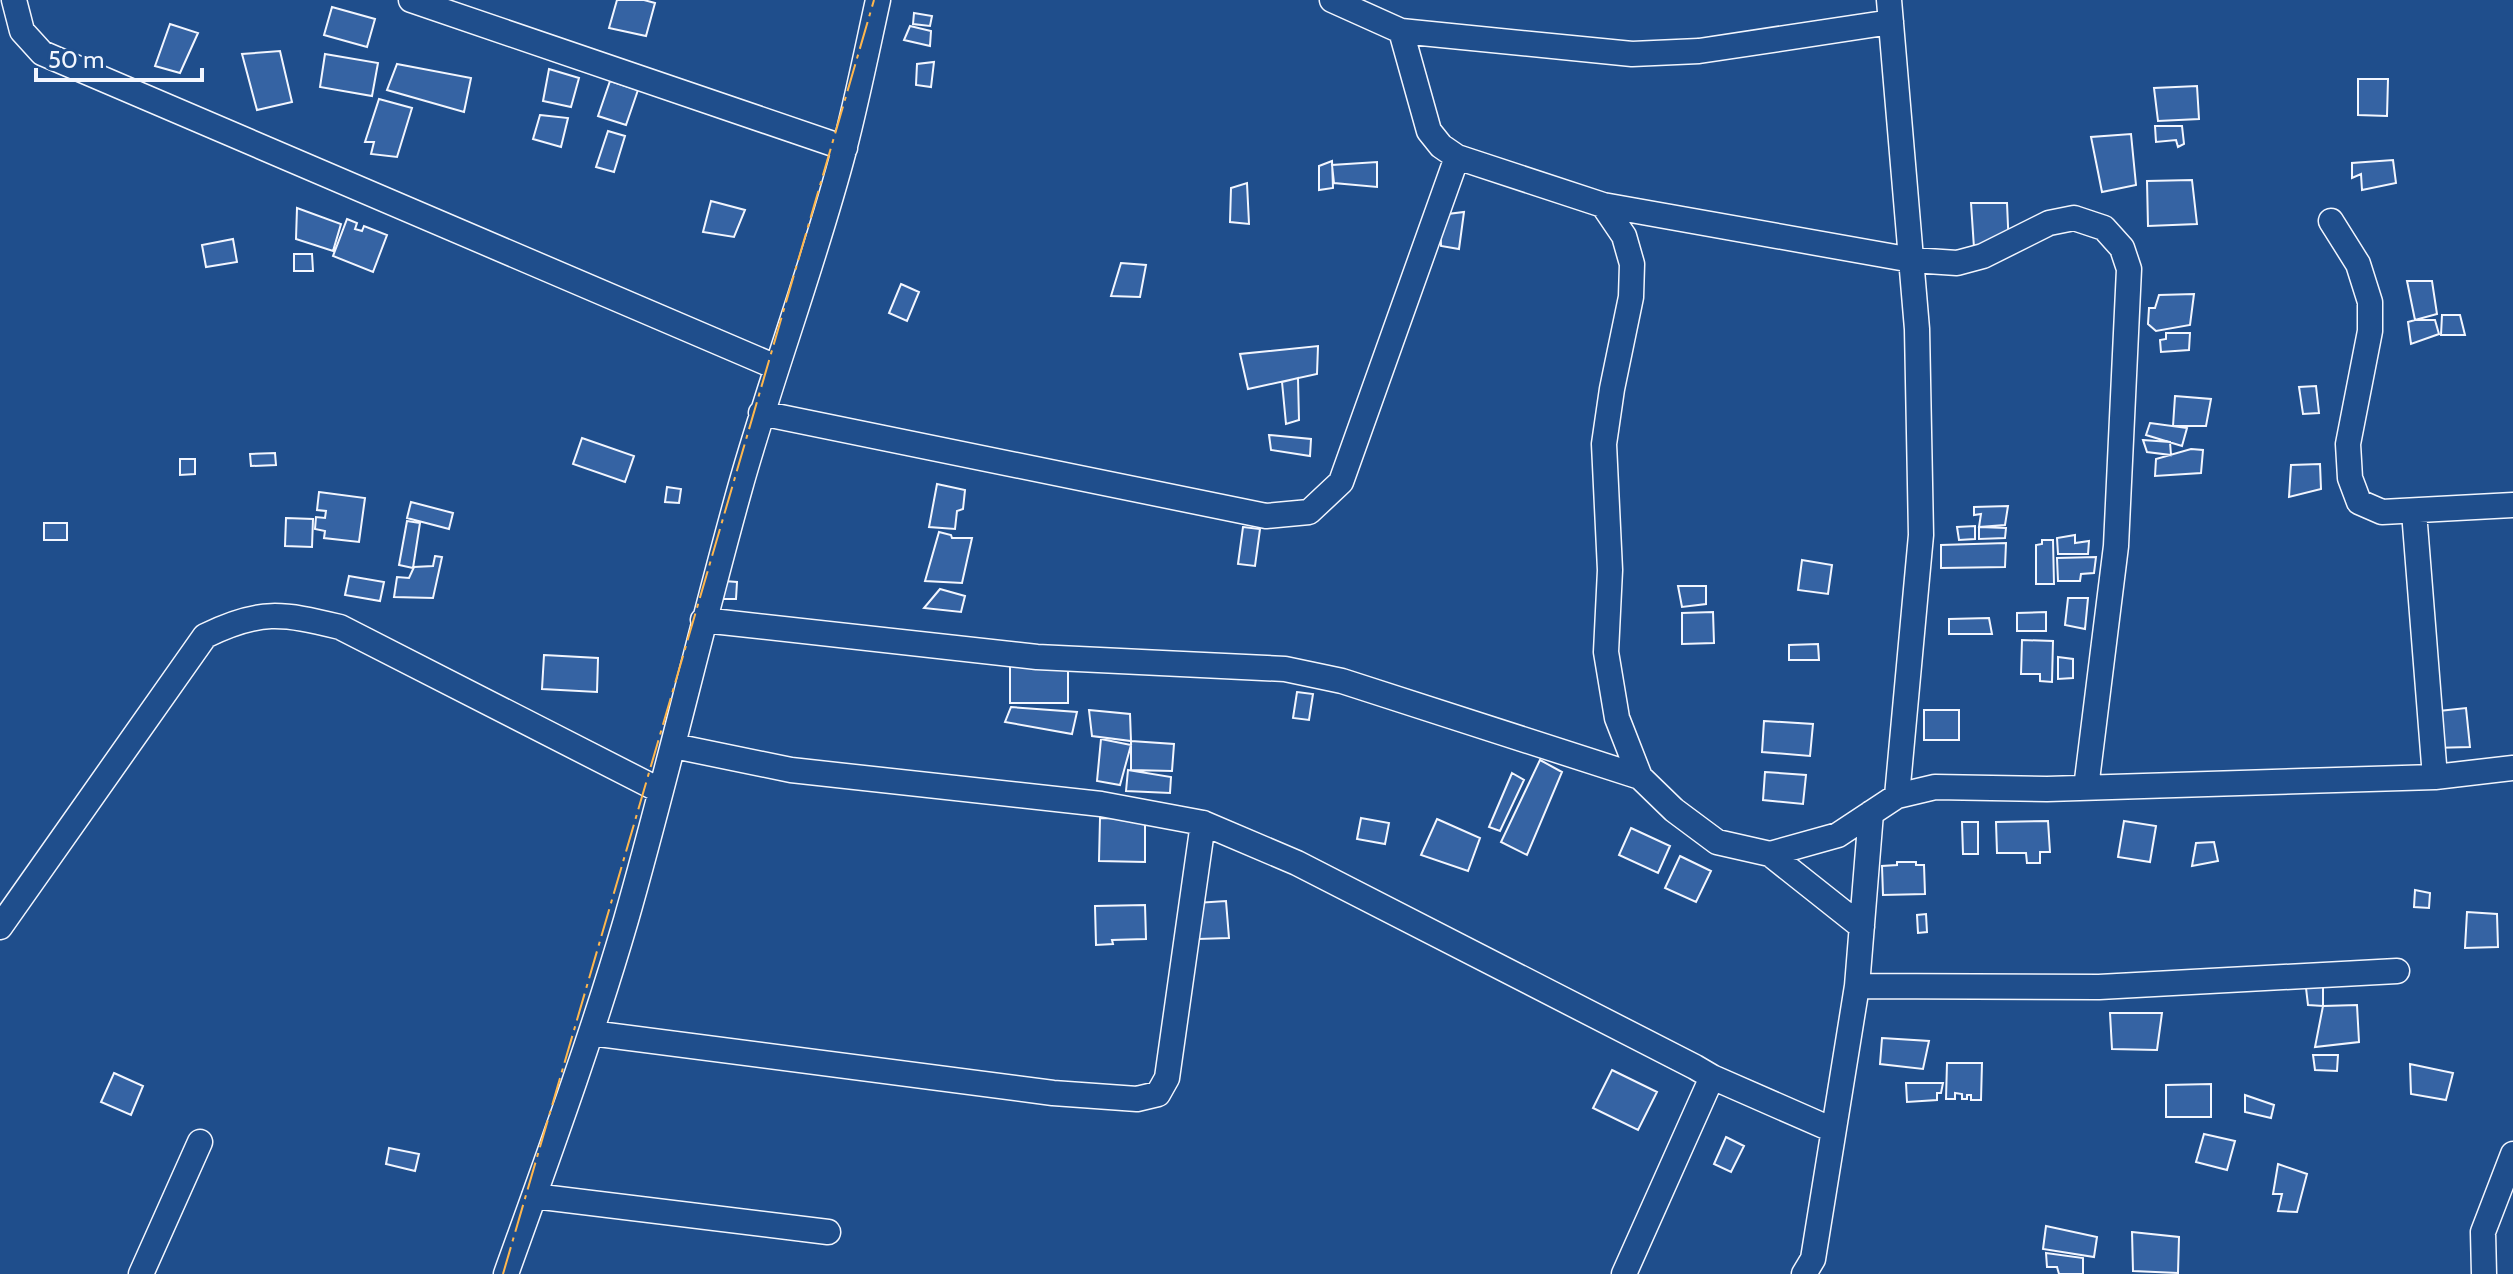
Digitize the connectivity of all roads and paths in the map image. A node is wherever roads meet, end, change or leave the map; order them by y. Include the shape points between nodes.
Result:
1 (14, 0) edge
2 (411, 0) edge
3 (878, 0) edge
4 (1332, 0) edge
5 (1890, 11) edge
6 (1401, 31) junction
7 (845, 148) junction
8 (1457, 157) junction
9 (1603, 205) junction
10 (2331, 221) dead end
11 (1912, 260) junction
12 (776, 367) junction
13 (761, 413) junction
14 (2513, 505) edge
15 (2414, 512) junction
16 (703, 620) junction
17 (674, 746) junction
18 (2513, 768) edge
19 (1640, 777) junction
20 (2435, 777) junction
21 (2086, 788) junction
22 (661, 791) junction
23 (1897, 796) junction
24 (1871, 813) junction
25 (1203, 823) junction
26 (1770, 854) junction
27 (0, 927) edge
28 (1862, 927) junction
29 (2397, 971) dead end
30 (1857, 986) junction
31 (591, 1033) junction
32 (1712, 1077) junction
33 (1833, 1130) junction
34 (200, 1142) dead end
35 (2513, 1154) edge
36 (534, 1196) junction
37 (828, 1232) dead end
38 (141, 1274) edge
39 (506, 1274) edge
40 (1624, 1274) edge
41 (1804, 1274) edge
42 (2484, 1274) edge

1 - 12 street via 22,31 42,53
2 - 7 street
3 - 7 street
4 - 6 street
5 - 6 street via 1699,51 1632,54
5 - 11 street
6 - 8 street via 1429,131
7 - 12 street
8 - 9 street
8 - 13 street via 1341,482 1309,512 1266,516
9 - 11 street
9 - 19 street via 1624,236 1632,264 1631,297 1604,444 1610,570 1606,652 1617,718
10 - 15 street via 2358,264 2370,302 2370,331 2348,444 2350,478 2359,502 2382,512
11 - 21 street via 1957,263 2049,223 2074,218 2104,228 2122,248 2129,269 2116,546
11 - 23 street via 1921,535
12 - 13 street
13 - 16 street
14 - 15 street
15 - 20 street
16 - 17 street
16 - 19 street via 1037,657 1285,669 1342,681
17 - 22 street
17 - 25 street via 791,770 1101,804
18 - 20 street
19 - 26 street via 1717,842
20 - 21 street
21 - 23 street via 1935,787
22 - 27 street via 340,627 288,615 238,620 205,636
22 - 31 street
23 - 24 street
24 - 26 street via 1838,835
24 - 28 street
25 - 31 street via 1167,1078 1158,1094 1137,1099 1053,1093
25 - 32 street via 1297,863
26 - 28 street
28 - 30 street
29 - 30 street via 2099,987
30 - 33 street
31 - 36 street
32 - 33 street
32 - 40 street
33 - 41 street via 1813,1259
34 - 38 street
35 - 42 street via 2483,1232
36 - 37 street
36 - 39 street

